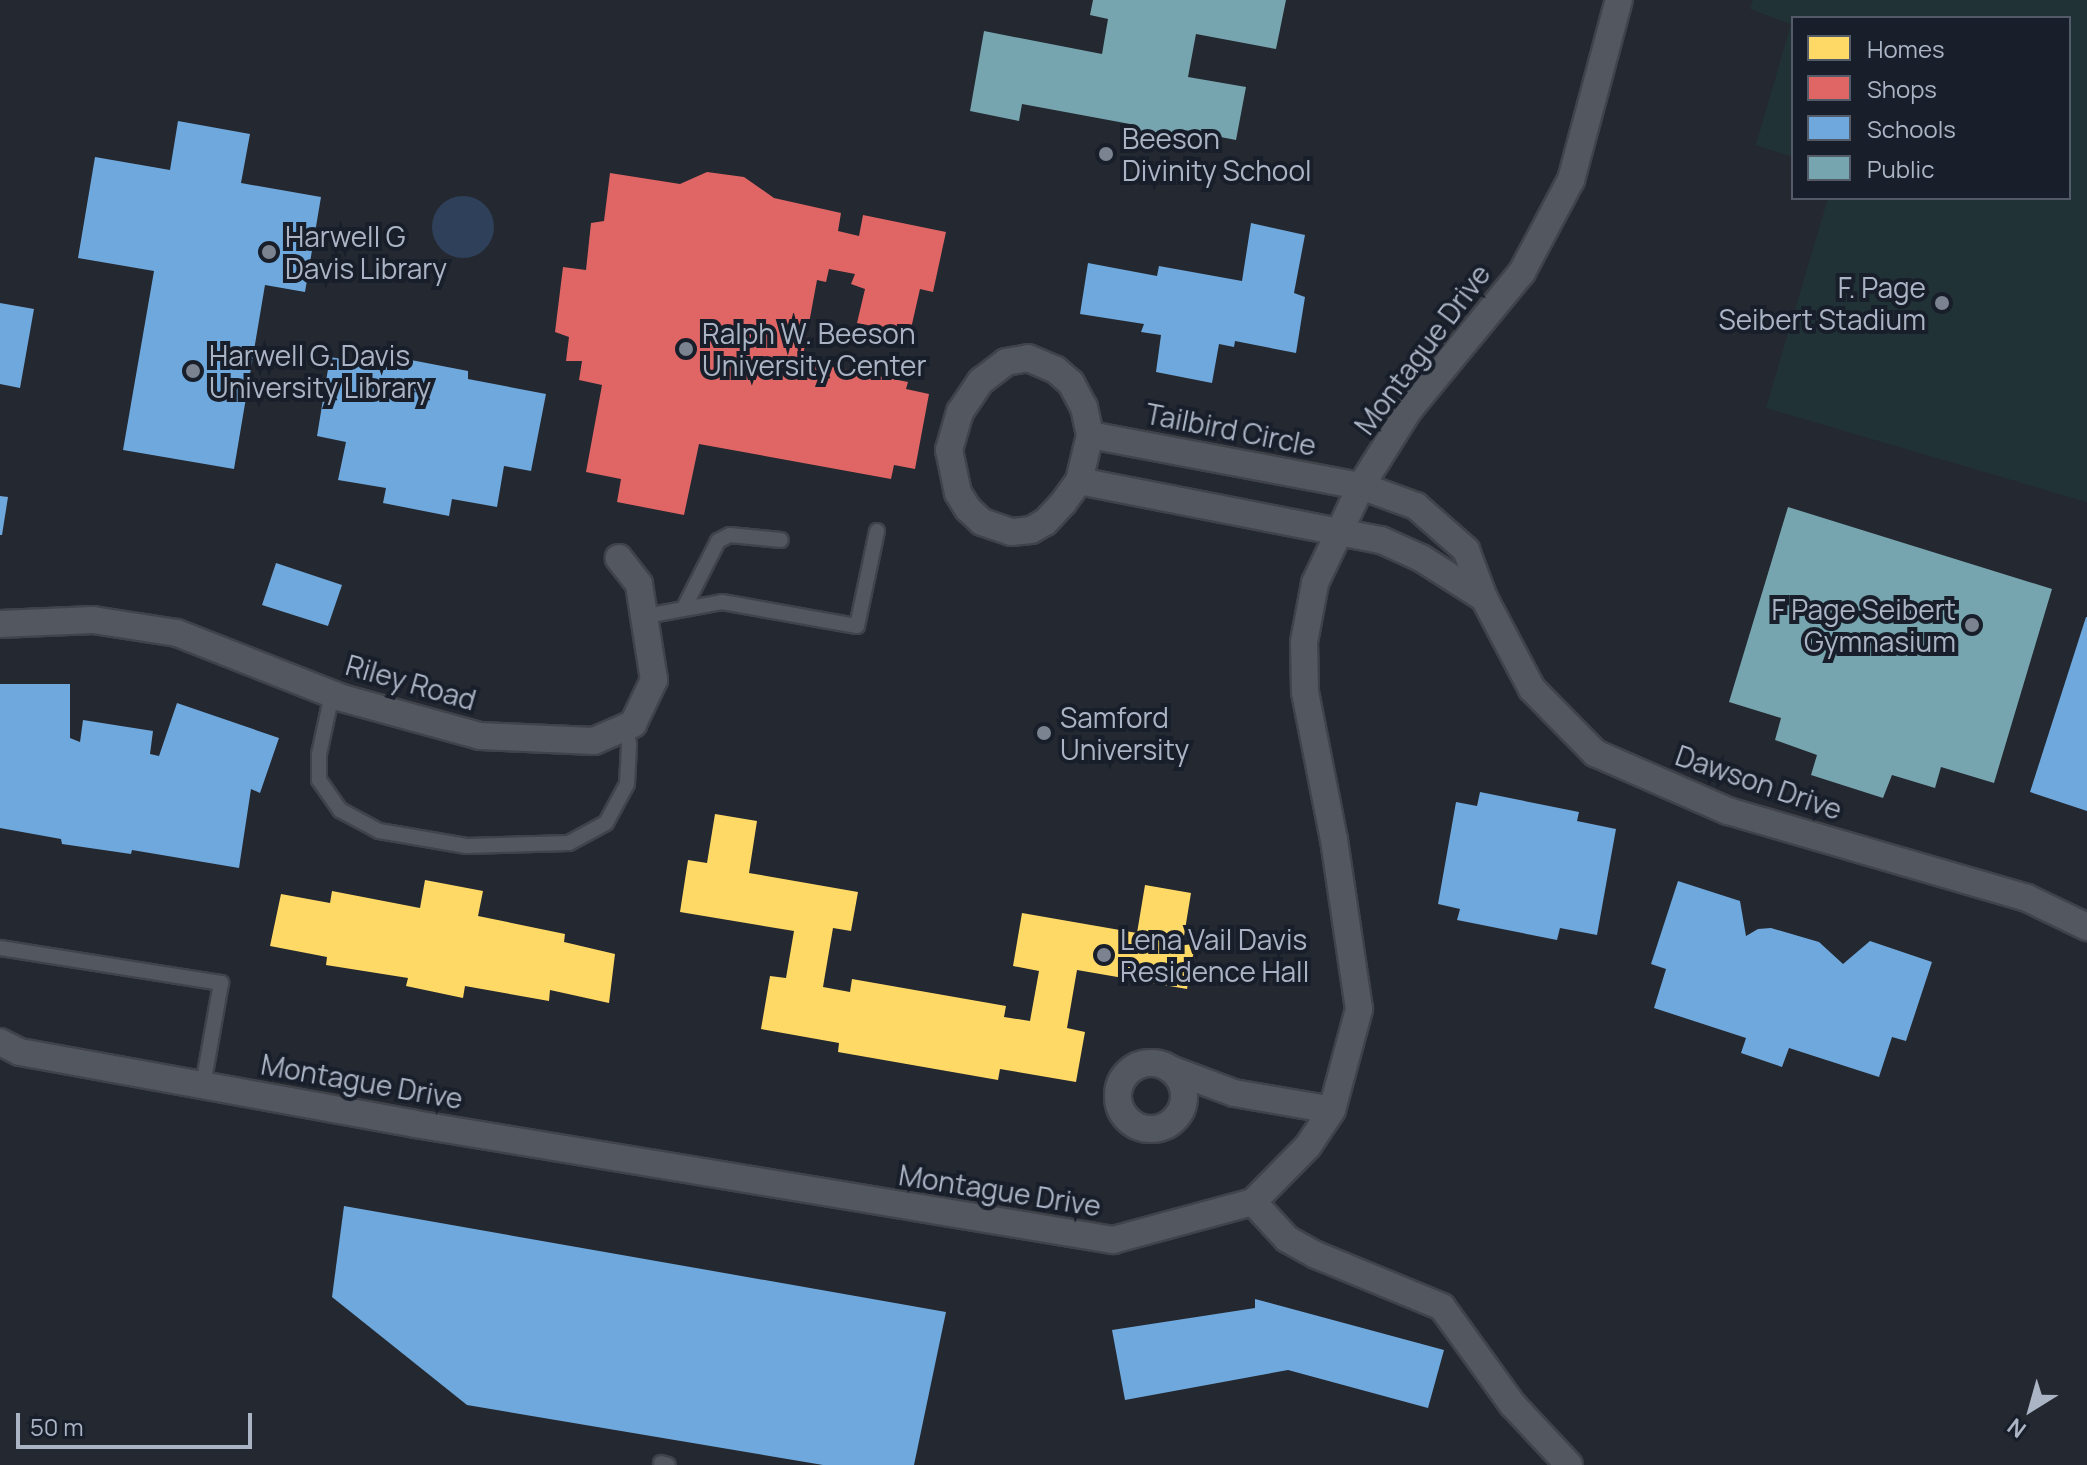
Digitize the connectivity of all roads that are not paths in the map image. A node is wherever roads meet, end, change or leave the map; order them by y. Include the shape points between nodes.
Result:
1 (1619, 0) edge
2 (1090, 435) junction
3 (1079, 481) junction
4 (1361, 486) junction
5 (1340, 530) junction
6 (877, 531) dead end
7 (781, 540) dead end
8 (619, 558) dead end
9 (1484, 598) junction
10 (684, 608) junction
11 (646, 616) junction
12 (0, 624) edge
13 (332, 694) junction
14 (626, 727) junction
15 (2087, 927) edge
16 (0, 948) edge
17 (0, 1042) edge
18 (1170, 1069) junction
19 (203, 1085) junction
20 (1234, 1093) junction
21 (1332, 1110) junction
22 (1174, 1120) junction
23 (1253, 1202) junction
24 (1569, 1465) edge

1 - 4 street, Montague Drive via 1571,180 1522,272 1408,411
2 - 3 street
2 - 3 street via 1071,383 1028,358 1006,362 981,381 953,433 949,450 958,493 982,522 999,530 1031,530 1045,522
2 - 4 street, Tailbird Circle
3 - 5 street
4 - 5 street, Montague Drive
4 - 9 street, Dawson Drive via 1416,506 1445,528 1466,550
5 - 9 street, Dawson Drive via 1421,558
5 - 21 street, Montague Drive via 1315,583 1304,642 1305,692 1359,1009
6 - 10 lane via 857,626 722,602
7 - 10 lane via 730,535 718,541
8 - 11 street via 639,584
9 - 15 street, Dawson Drive via 1532,689 1595,753 1728,811 2027,898
10 - 11 lane
11 - 14 street via 654,680 633,724
12 - 13 street, Riley Road via 93,620 177,633
13 - 14 street, Riley Road via 480,736 594,741
13 - 14 lane via 319,780 340,810 379,831 467,846 569,843 606,823 627,784
16 - 19 lane via 221,983
17 - 19 street, Montague Drive via 20,1052
18 - 20 street
18 - 22 street via 1184,1089
18 - 22 street via 1154,1062 1133,1067 1117,1094 1124,1116 1142,1129 1165,1127
19 - 23 street, Montague Drive via 1113,1240
20 - 21 street
20 - 22 street
21 - 23 street, Montague Drive via 1308,1146
23 - 24 street via 1287,1239 1442,1307 1513,1405

